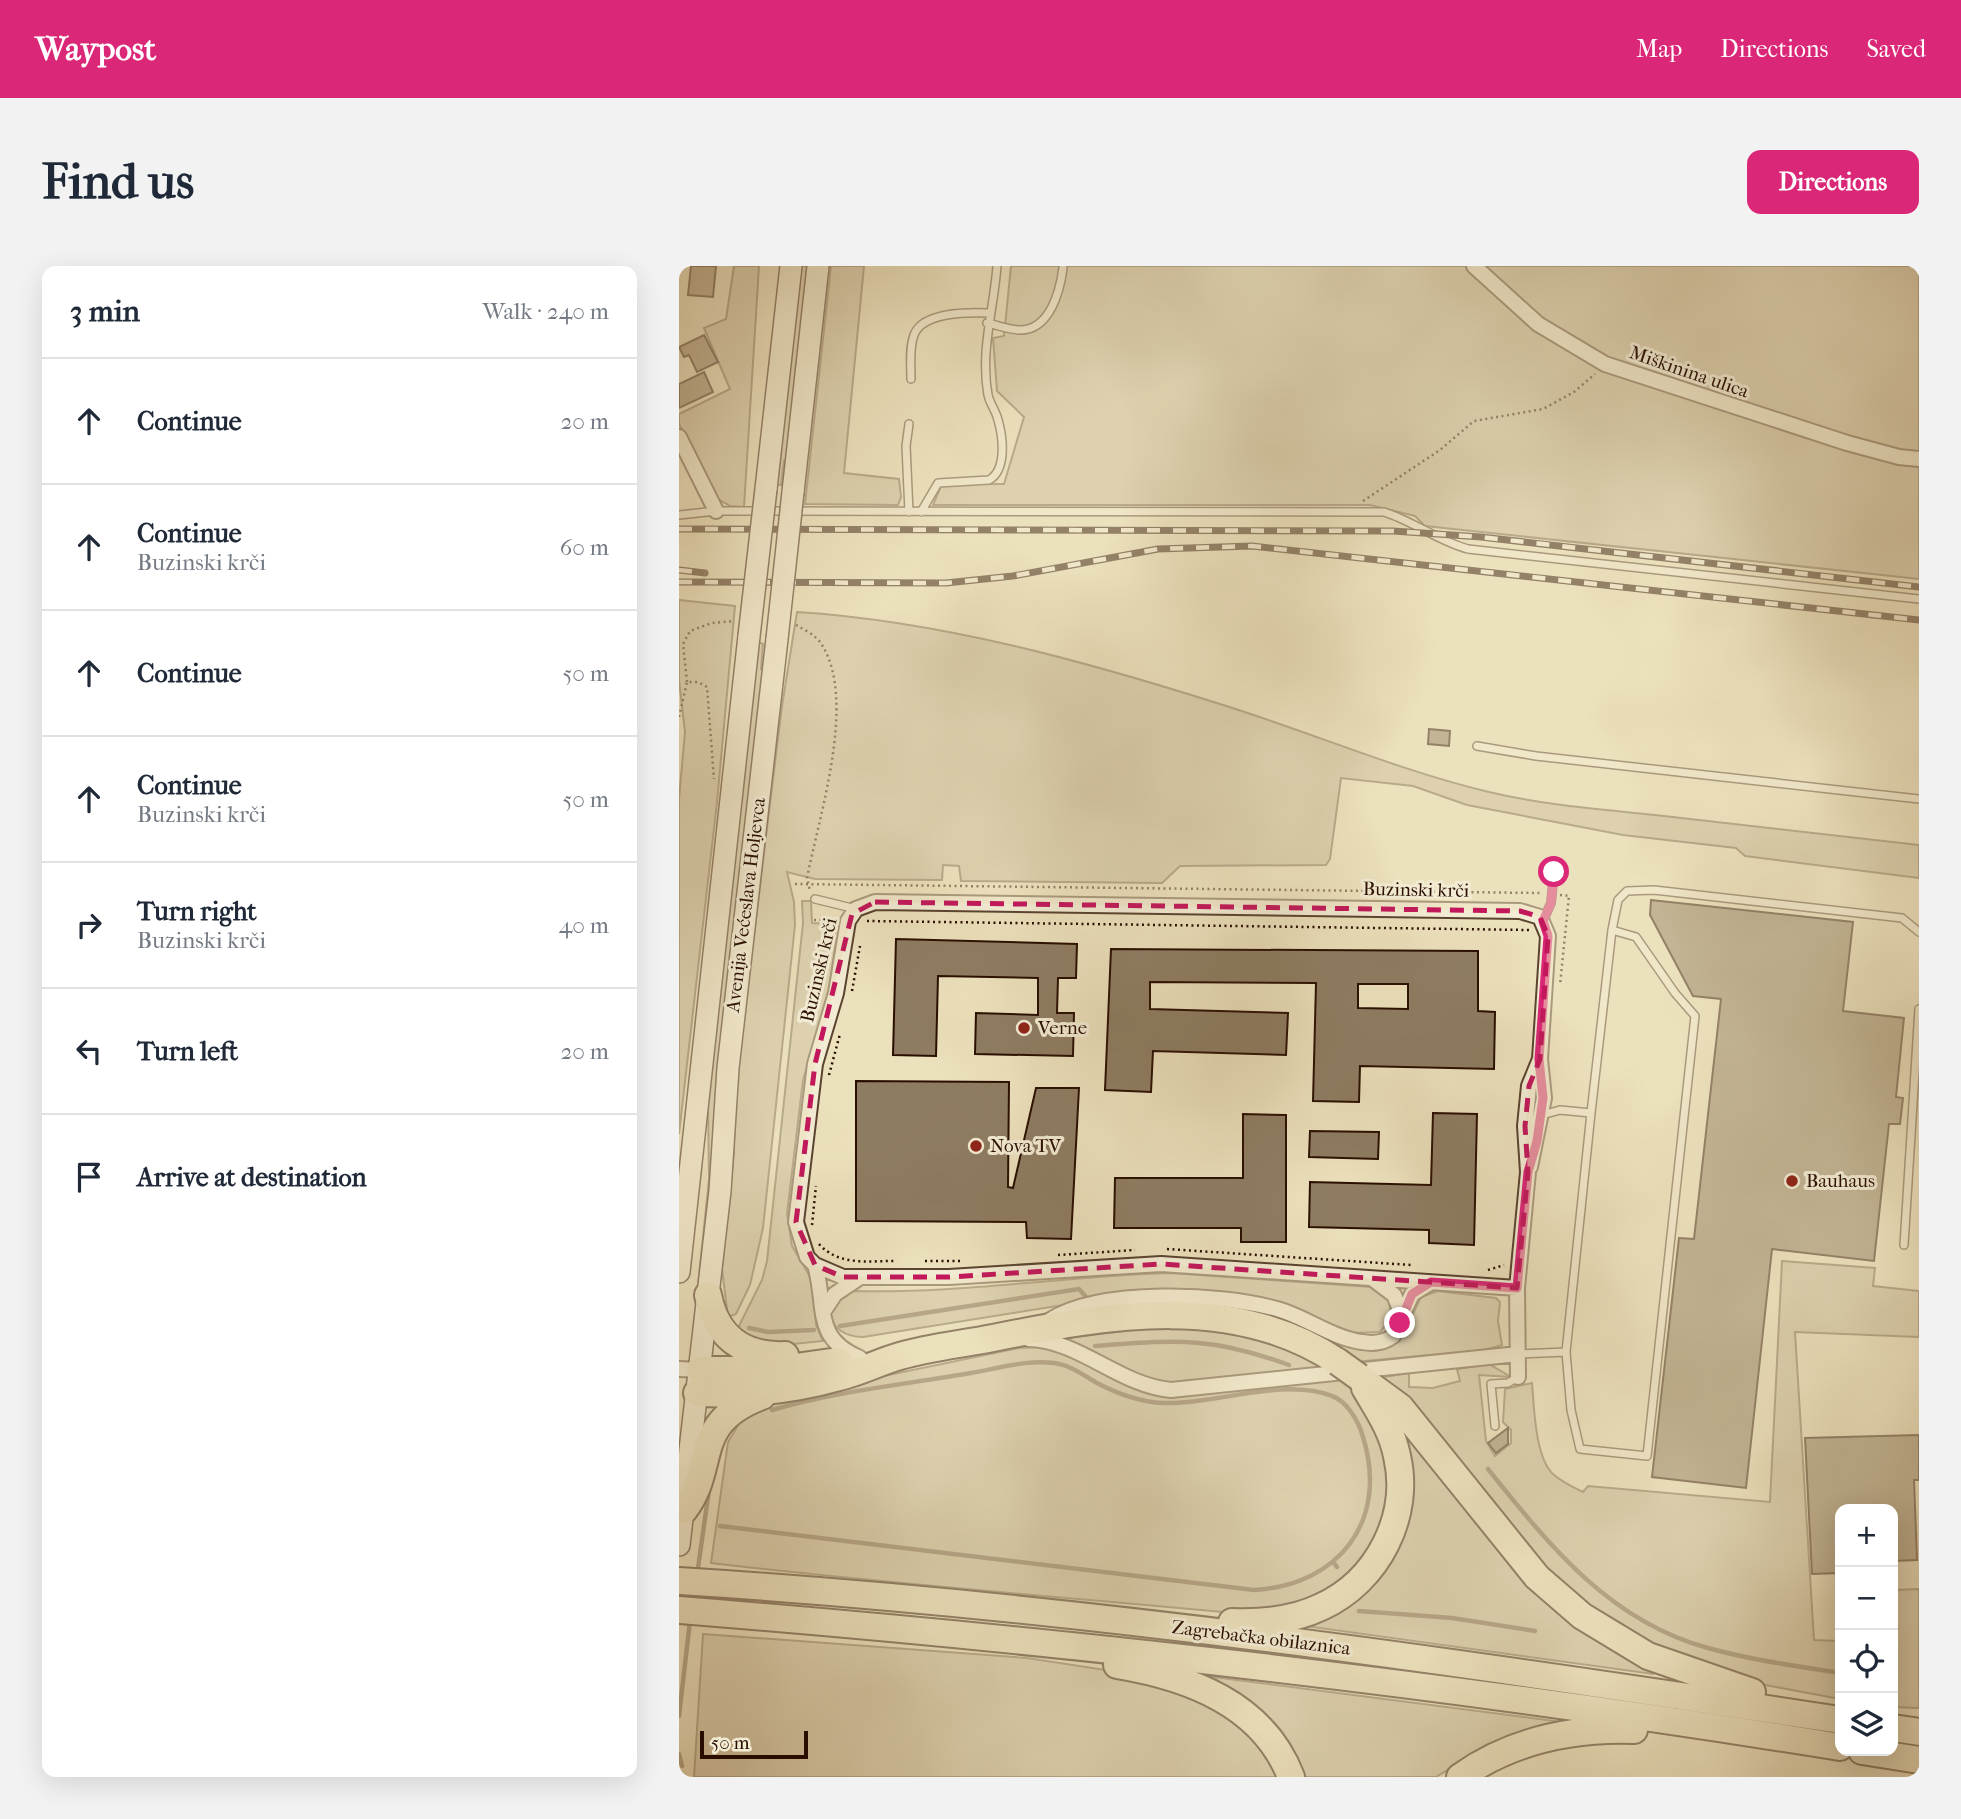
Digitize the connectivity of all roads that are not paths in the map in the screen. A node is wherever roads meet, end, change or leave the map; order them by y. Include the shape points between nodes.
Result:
1 (780, 266) edge
2 (791, 266) edge
3 (818, 266) edge
4 (997, 266) edge
5 (1474, 266) edge
6 (1063, 268) edge
7 (989, 313) junction
8 (785, 323) junction
9 (988, 323) junction
10 (911, 379) dead end
11 (909, 424) dead end
12 (679, 437) edge
13 (1919, 459) edge
14 (716, 511) junction
15 (909, 512) junction
16 (921, 512) junction
17 (679, 515) edge
18 (1919, 599) edge
19 (1477, 746) dead end
20 (1919, 799) edge
21 (1554, 872) dead end
22 (815, 899) road end
23 (856, 909) junction
24 (1538, 925) junction
25 (1612, 930) junction
26 (1919, 932) edge
27 (1919, 1009) edge
28 (1539, 1059) junction
29 (1531, 1076) junction
30 (1543, 1098) junction
31 (1560, 1110) junction
32 (1591, 1113) junction
33 (1541, 1115) junction
34 (1525, 1126) junction
35 (1528, 1172) junction
36 (1904, 1245) dead end
37 (815, 1265) junction
38 (679, 1272) edge
39 (862, 1277) junction
40 (1373, 1279) junction
41 (1431, 1282) junction
42 (1517, 1288) junction
43 (708, 1295) junction
44 (823, 1312) junction
45 (1402, 1314) junction
46 (1038, 1328) junction
47 (993, 1338) junction
48 (1566, 1352) junction
49 (1517, 1354) junction
50 (900, 1356) junction
51 (848, 1360) junction
52 (1348, 1370) junction
53 (1518, 1377) joint
54 (689, 1381) edge
55 (781, 1389) junction
56 (1495, 1426) dead end
57 (684, 1510) junction
58 (679, 1545) edge
59 (679, 1581) edge
60 (679, 1609) edge
61 (1028, 1611) junction
62 (984, 1635) junction
63 (1835, 1710) edge
64 (1835, 1719) edge
65 (1898, 1729) edge
66 (1919, 1732) edge
67 (1801, 1741) junction
68 (1835, 1746) edge
69 (1894, 1756) edge
70 (1919, 1760) edge
71 (1291, 1777) edge
72 (1460, 1777) edge

1 - 8 main road
2 - 8 main road, Avenija Većeslava Holjevca
3 - 43 main road, Avenija Većeslava Holjevca, bridge via 728,1068
4 - 7 lane
5 - 13 street, Miškinina ulica via 1538,324 1605,364 1823,436
6 - 9 lane via 1051,309 1035,326 1018,331
7 - 9 lane
7 - 10 lane via 922,324 914,334
8 - 38 main road, Avenija Većeslava Holjevca, bridge
9 - 16 lane via 988,397 999,420 999,469 989,480 938,483
11 - 15 lane
12 - 14 street
14 - 15 lane
14 - 17 lane
15 - 16 lane
16 - 18 lane via 1349,511 1395,515 1468,549
19 - 20 lane
21 - 24 lane via 1551,903
22 - 23 lane
23 - 24 street, Buzinski krči via 875,902 1520,911 1535,914
23 - 37 street, Buzinski krči via 848,921 837,993 815,1064 796,1222 801,1244
24 - 28 street via 1548,936
25 - 26 lane via 1618,900 1636,888 1902,918
25 - 32 lane
25 - 48 lane via 1636,937 1695,1016 1647,1456 1580,1449
27 - 36 lane
28 - 29 street
28 - 30 street
29 - 30 lane
29 - 34 street
30 - 31 lane
30 - 33 street
31 - 32 lane
31 - 33 lane
32 - 48 lane
33 - 34 lane
33 - 35 street
34 - 35 street
35 - 42 street
37 - 39 street via 832,1274
37 - 44 street, Buzinski krči
39 - 40 street via 972,1276 1170,1264
39 - 44 street via 835,1294
40 - 41 street
40 - 45 street via 1394,1295
41 - 42 street
41 - 45 street via 1412,1294
42 - 49 street
43 - 51 highway via 722,1332 743,1349 764,1355
43 - 54 main road, Avenija Većeslava Holjevca
44 - 51 street, Buzinski krči via 824,1326
45 - 46 street via 1393,1336 1376,1343 1349,1339 1278,1309 1206,1297 1079,1306
46 - 47 highway
46 - 52 highway via 1143,1315 1198,1314 1252,1324 1302,1342
47 - 49 street via 1051,1342 1133,1382 1171,1390
47 - 50 highway
48 - 49 lane
49 - 53 street
50 - 51 highway
50 - 55 highway via 837,1378
51 - 54 highway
52 - 61 highway via 1392,1438 1399,1468 1399,1500 1392,1528 1381,1554 1353,1587 1305,1614 1245,1622 1061,1604
52 - 63 highway via 1399,1408 1530,1568 1582,1616 1648,1656 1683,1670 1745,1691
53 - 56 lane via 1492,1384
54 - 55 highway via 749,1394
54 - 57 main road, Avenija Većeslava Holjevca
55 - 57 highway via 741,1406 719,1424 705,1450 698,1487
57 - 58 main road, Avenija Većeslava Holjevca
59 - 61 highway, Zagrebačka obilaznica
60 - 62 highway, Zagrebačka obilaznica
61 - 64 highway, Zagrebačka obilaznica via 1395,1654
62 - 67 highway, Zagrebačka obilaznica via 1405,1684
62 - 71 highway via 1018,1650 1135,1668 1200,1687 1262,1727
65 - 66 highway
67 - 68 highway, Zagrebačka obilaznica
67 - 72 highway via 1749,1744 1593,1730 1518,1746
69 - 70 highway

